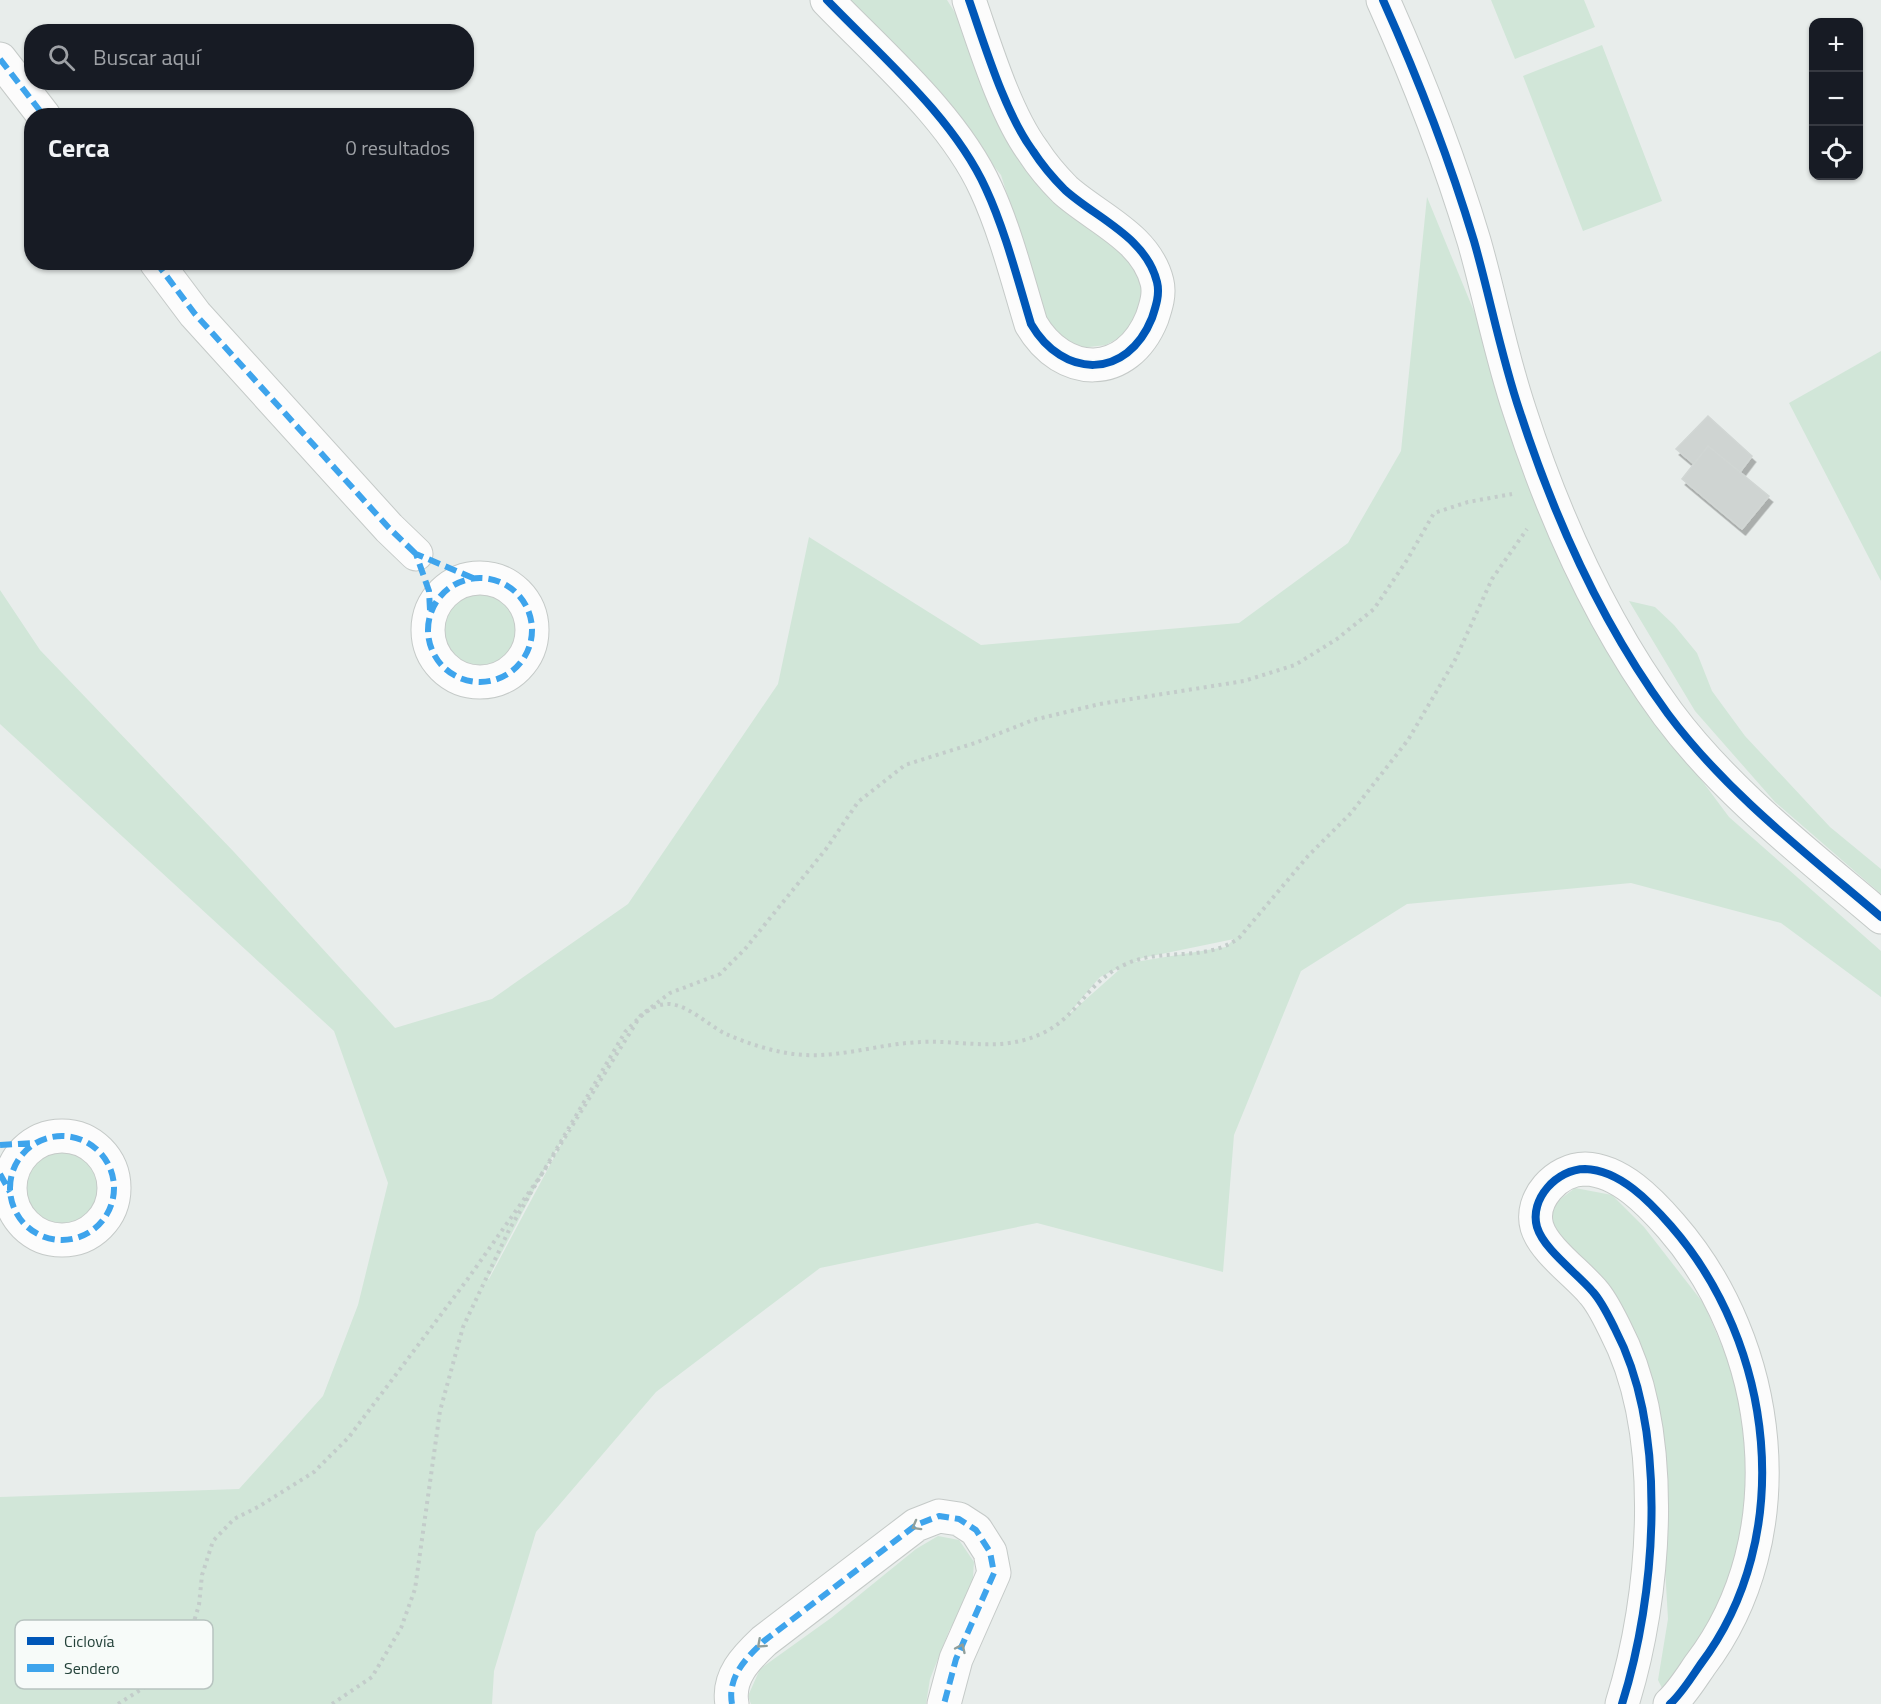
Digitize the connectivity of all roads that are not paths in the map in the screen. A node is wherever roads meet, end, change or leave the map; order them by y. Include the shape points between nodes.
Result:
1 (827, 0) edge
2 (969, 0) edge
3 (1383, 0) edge
4 (0, 59) edge
5 (38, 108) edge
6 (162, 270) edge
7 (416, 554) junction
8 (473, 578) junction
9 (430, 613) junction
10 (1881, 917) edge
11 (34, 1143) junction
12 (0, 1146) edge
13 (5, 1183) edge
14 (732, 1704) edge
15 (944, 1704) edge
16 (1622, 1704) edge
17 (1670, 1704) edge

1 - 2 street via 923,99 965,152 986,189 1031,324 1041,342 1078,364 1099,366 1114,361 1133,349 1149,326 1157,304 1157,283 1146,258 1125,235 1066,190 1032,150 1006,97
3 - 10 street via 1425,99 1470,229 1519,411 1551,497 1603,608 1634,663 1706,760 1767,820
4 - 5 street
6 - 7 street via 195,314
7 - 8 street
7 - 9 street via 429,591
8 - 9 street via 446,590
8 - 9 street via 490,578 508,585 526,605 533,630 530,648 521,664 490,682 472,682 455,676 441,665 431,649
11 - 12 street
11 - 13 street via 23,1152
11 - 13 street via 51,1136 69,1136 100,1151 114,1184 109,1210 92,1231 75,1239 57,1240 25,1225
15 -> 14 street via 956,1659 994,1573 990,1552 976,1530 959,1519 939,1516 916,1524 764,1641 735,1676 730,1692
16 - 17 street via 1650,1560 1652,1474 1643,1412 1617,1332 1596,1295 1544,1242 1536,1225 1537,1202 1548,1186 1584,1169 1621,1180 1656,1209 1684,1241 1714,1283 1736,1330 1754,1387 1763,1497 1753,1550 1738,1601 1714,1648

